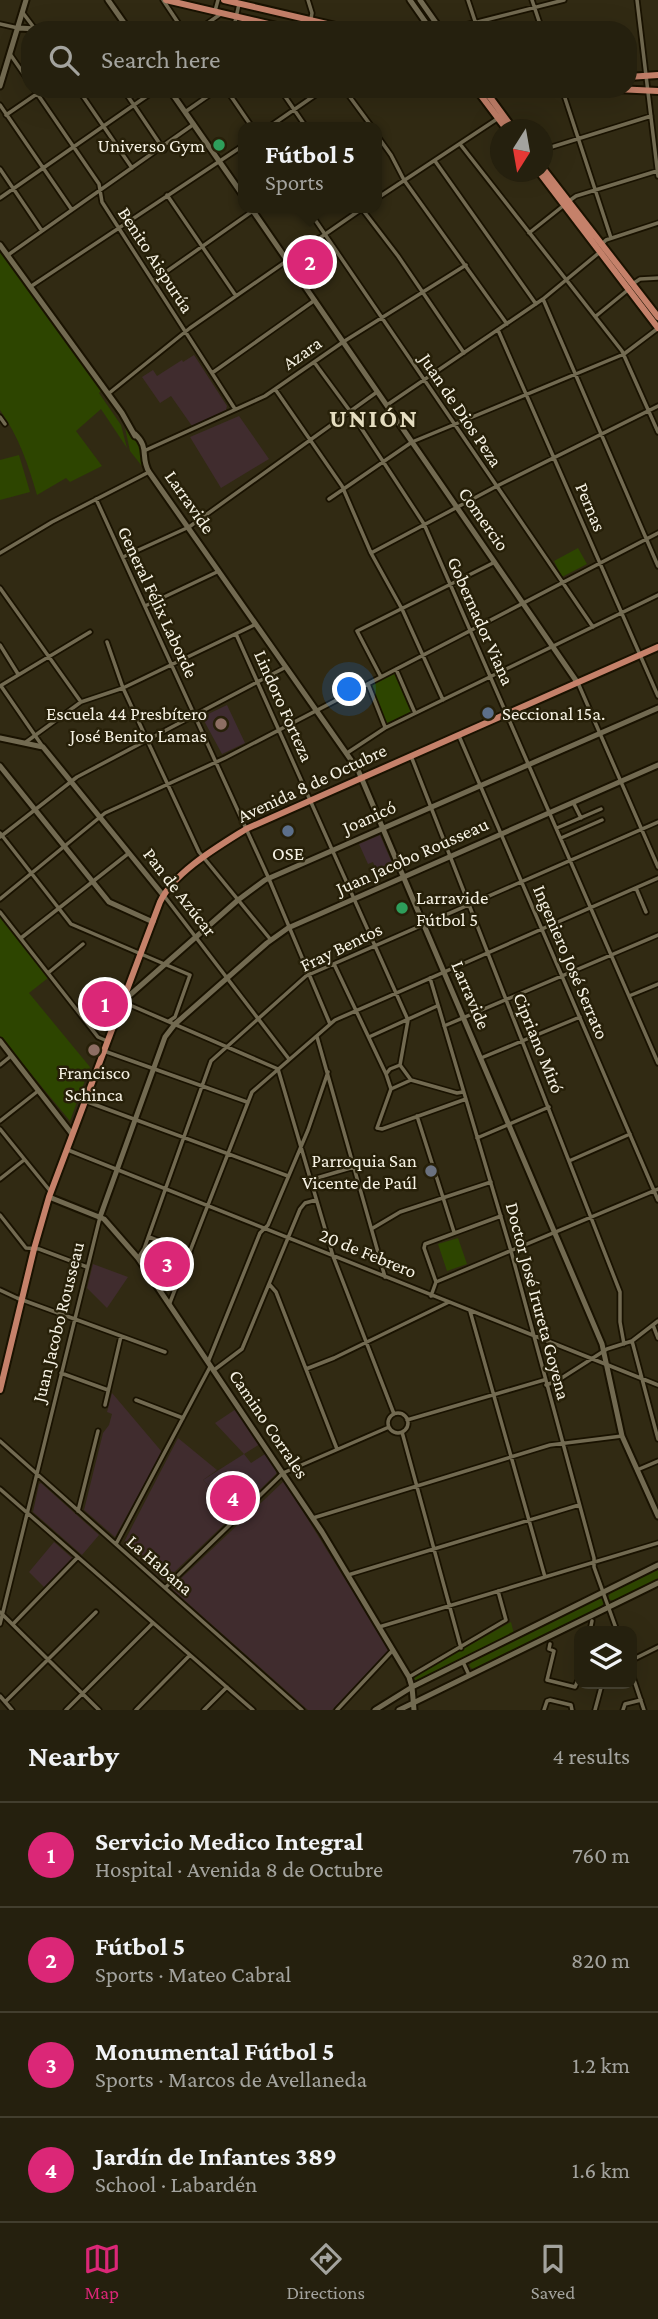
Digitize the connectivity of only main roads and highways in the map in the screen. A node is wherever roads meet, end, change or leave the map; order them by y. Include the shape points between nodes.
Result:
1 (165, 0) edge
2 (224, 0) edge
3 (257, 21) edge
4 (315, 21) edge
5 (658, 75) edge
6 (637, 77) edge
7 (637, 89) edge
8 (658, 91) edge
9 (483, 98) edge
10 (491, 98) edge
11 (499, 119) edge
12 (506, 119) edge
13 (548, 182) edge
14 (552, 182) edge
15 (567, 203) junction
16 (631, 286) junction
17 (658, 317) edge
18 (658, 328) edge
19 (658, 647) edge
20 (3, 1363) edge
21 (0, 1390) edge

1 - 3 main road
2 - 4 main road
5 - 6 main road
7 - 8 main road
9 - 11 main road
10 - 12 main road
13 - 15 main road
14 - 15 main road
15 - 16 main road
15 - 16 main road via 600,252
16 - 17 main road
16 - 18 main road
19 - 20 main road, Avenida 8 de Octubre via 246,829 203,858 163,895 50,1194
20 - 21 main road, Avenida 8 de Octubre

